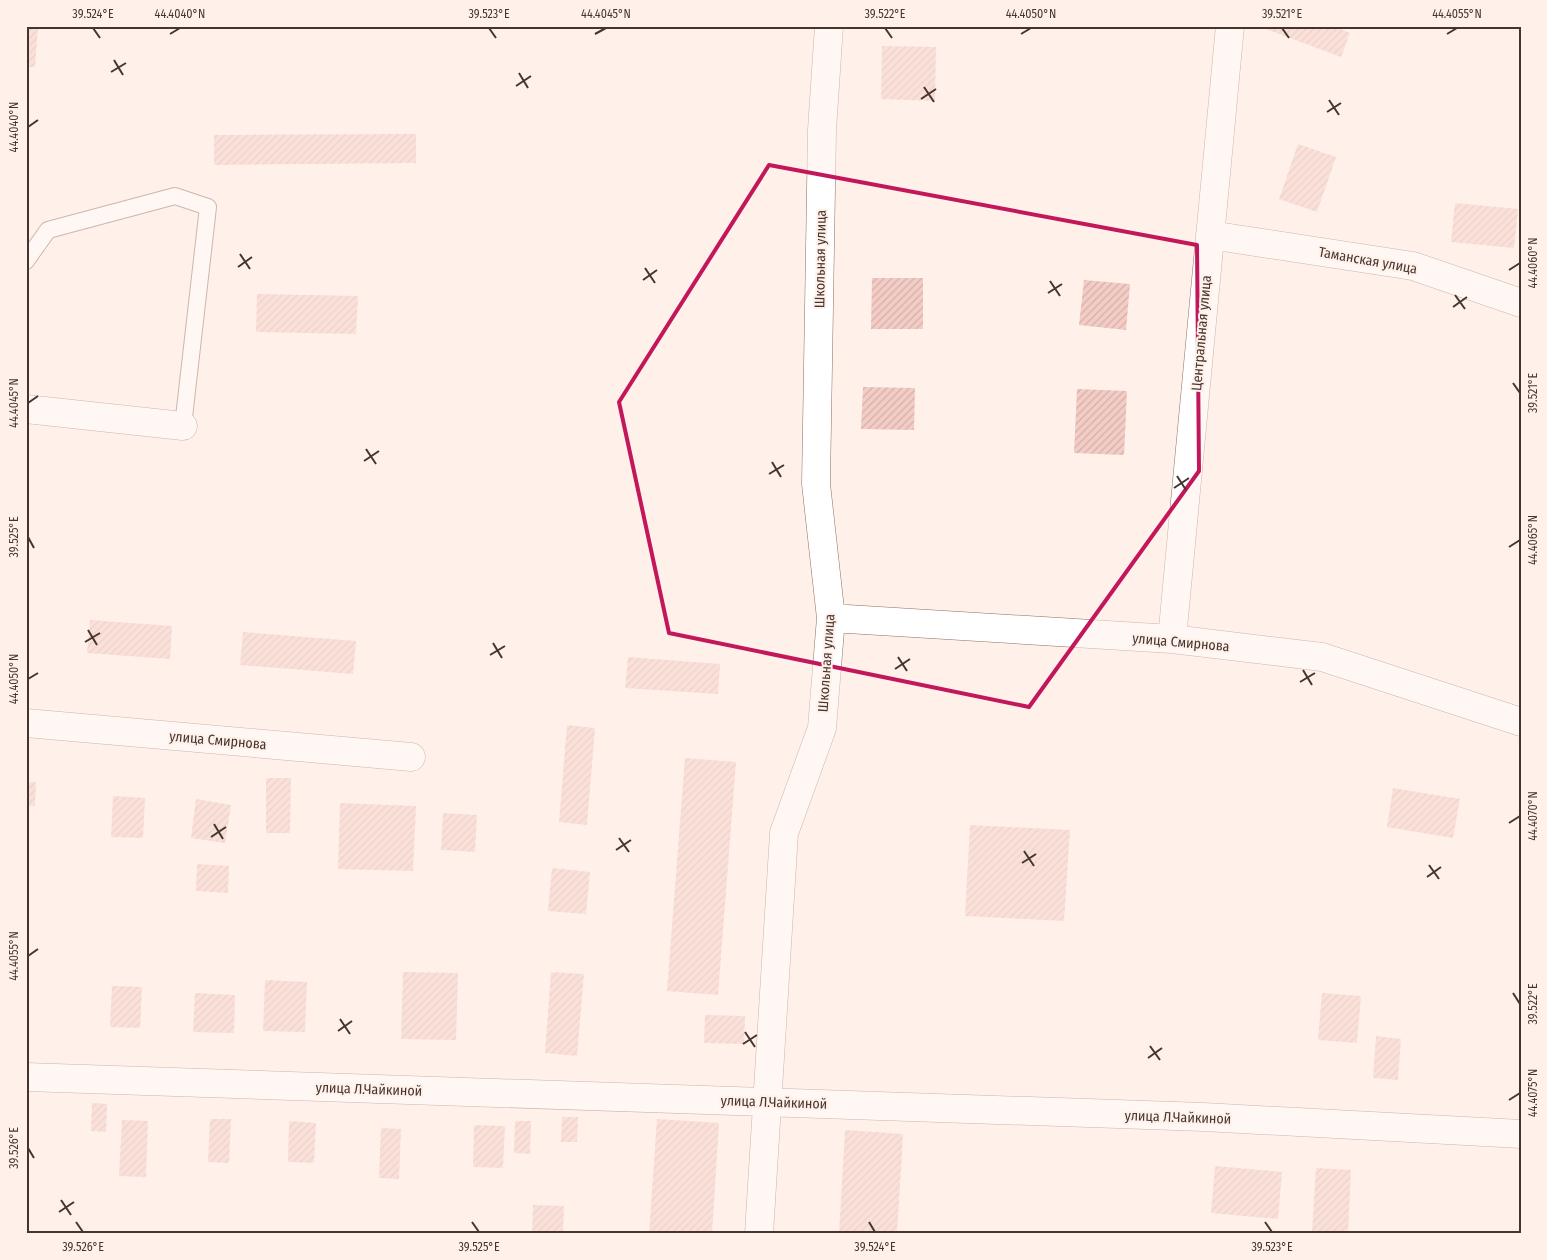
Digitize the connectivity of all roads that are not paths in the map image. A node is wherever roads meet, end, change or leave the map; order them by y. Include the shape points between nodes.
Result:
1 (828, 26) edge
2 (1230, 26) edge
3 (1210, 235) junction
4 (26, 260) edge
5 (1521, 302) edge
6 (26, 409) edge
7 (182, 426) joint
8 (831, 618) junction
9 (1172, 639) junction
10 (1521, 722) edge
11 (26, 723) edge
12 (411, 757) dead end
13 (26, 1078) edge
14 (768, 1102) junction
15 (1521, 1134) edge
16 (759, 1234) edge

1 - 8 street, Школьная улица via 822,130 816,484
2 - 3 street, Центральная улица
3 - 5 street, Таманская улица via 1413,266
3 - 9 street, Центральная улица
4 - 7 lane via 48,230 175,196 208,207
6 - 7 street
8 - 9 street, улица Смирнова
8 - 14 street, Школьная улица via 822,728 784,833
9 - 10 street, улица Смирнова via 1322,658
11 - 12 street, улица Смирнова
13 - 14 street, улица Л.Чайкиной
14 - 15 street, улица Л.Чайкиной via 1204,1117
14 - 16 street, Школьная улица

